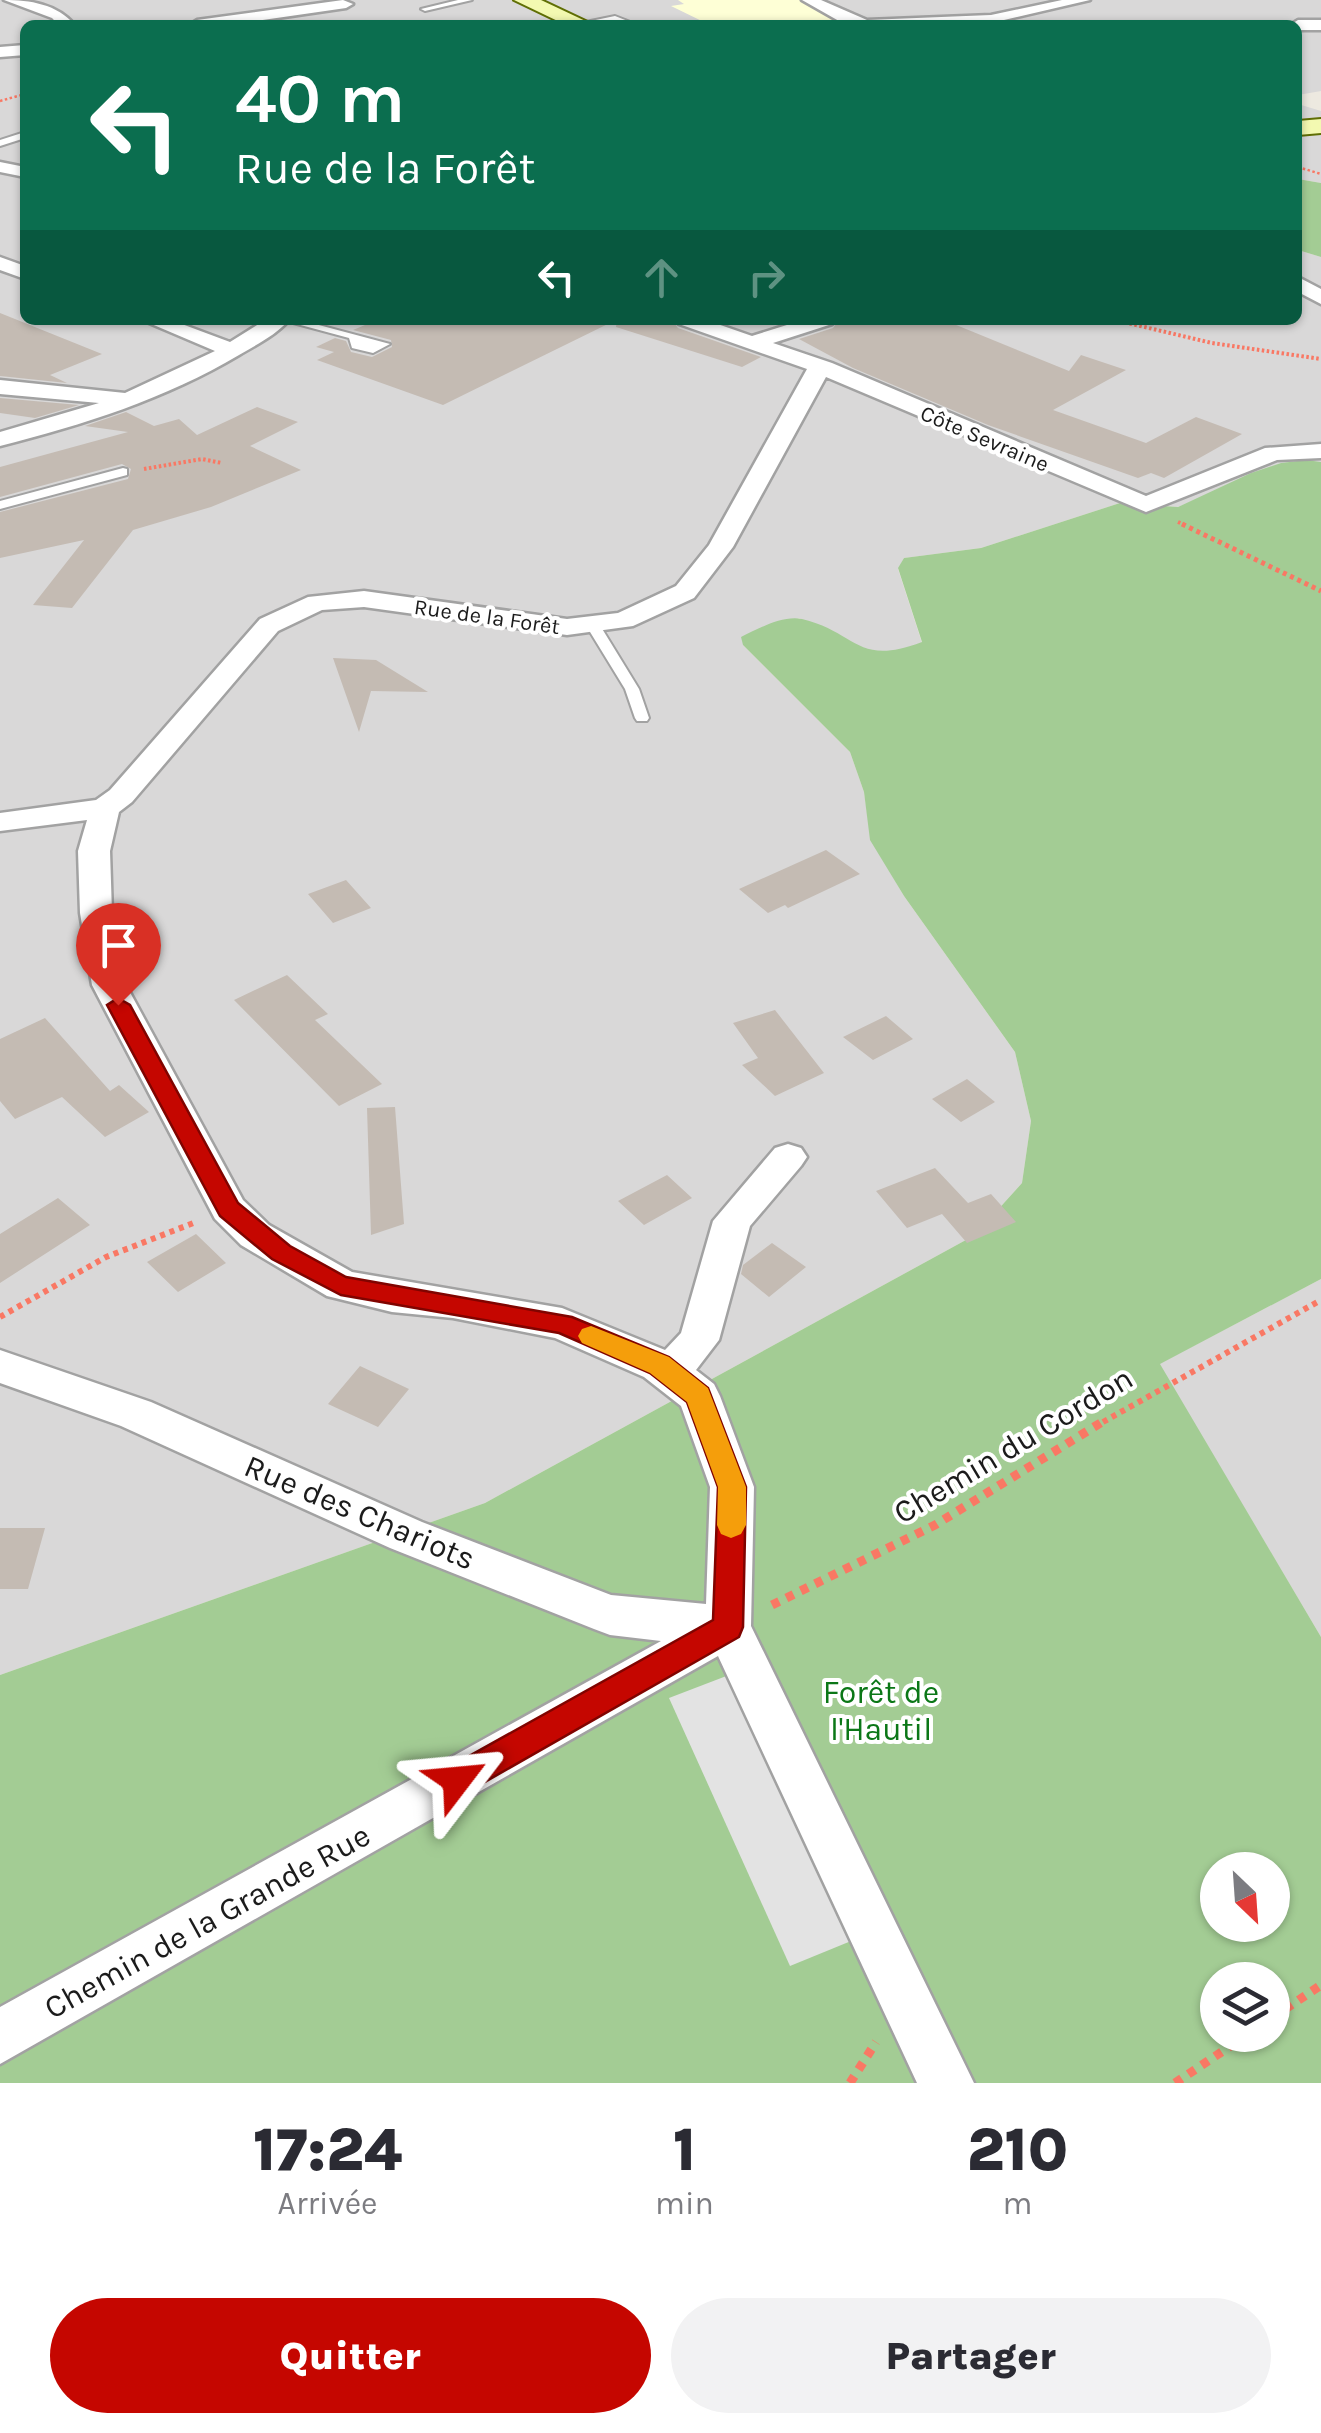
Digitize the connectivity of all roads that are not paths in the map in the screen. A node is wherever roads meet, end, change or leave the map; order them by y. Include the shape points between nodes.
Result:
1 (11, 0) edge
2 (372, 0) edge
3 (468, 0) edge
4 (524, 0) edge
5 (809, 0) edge
6 (1083, 0) edge
7 (339, 2) edge
8 (887, 5) dead end
9 (425, 9) dead end
10 (300, 10) junction
11 (62, 20) edge
12 (234, 20) edge
13 (350, 20) edge
14 (358, 20) edge
15 (572, 20) edge
16 (855, 20) edge
17 (930, 20) edge
18 (988, 20) edge
19 (165, 325) edge
20 (272, 325) edge
21 (305, 325) edge
22 (702, 325) edge
23 (808, 325) edge
24 (354, 339) dead end
25 (755, 342) junction
26 (232, 350) junction
27 (824, 368) junction
28 (0, 387) edge
29 (134, 398) junction
30 (0, 439) edge
31 (1321, 451) edge
32 (123, 472) road end
33 (0, 504) edge
34 (594, 627) junction
35 (642, 718) dead end
36 (105, 808) junction
37 (15, 821) edge
38 (788, 1157) dead end
39 (0, 1366) edge
40 (669, 1372) junction
41 (728, 1627) junction
42 (6, 2022) edge
43 (946, 2083) edge

1 - 11 street
2 - 7 lane
3 - 9 lane
4 - 15 main road
5 - 16 street
6 - 18 street
7 - 10 street
7 - 14 street
8 - 17 street
10 - 12 street
10 - 13 street
19 - 26 street
20 - 26 street
21 - 24 lane
22 - 25 street, Côte Sevraine
23 - 25 street
25 - 27 street, Côte Sevraine
26 - 29 street
27 - 31 street, Côte Sevraine via 1146,505 1274,453
27 - 34 street, Rue de la Forêt via 812,376 720,547 685,592 643,614
28 - 29 street
29 - 30 street
32 - 33 lane
34 - 35 lane via 632,688
34 - 36 street, Rue de la Forêt via 364,599 317,603 269,624
36 - 37 street
36 - 40 street via 94,851 109,985 228,1210 268,1244 341,1286 562,1324
38 - 40 street via 732,1221 699,1340
39 - 41 street, Rue des Chariots via 136,1414 406,1535 610,1615
40 - 41 street via 699,1396 732,1487
41 - 42 street, Chemin de la Grande Rue
41 - 43 street

